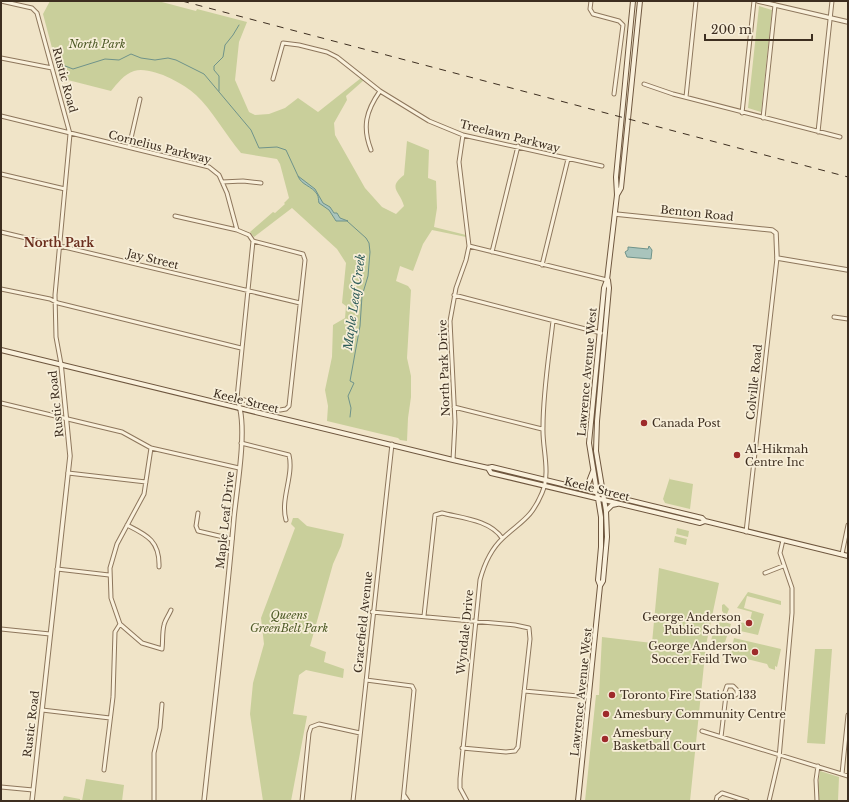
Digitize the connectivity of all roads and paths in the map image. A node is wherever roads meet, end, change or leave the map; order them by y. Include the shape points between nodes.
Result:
1 (1, 1) edge
2 (591, 1) edge
3 (633, 1) edge
4 (640, 1) edge
5 (696, 1) edge
6 (754, 1) edge
7 (758, 1) edge
8 (832, 1) edge
9 (765, 2) edge
10 (775, 5) junction
11 (830, 18) junction
12 (848, 22) edge
13 (1, 58) edge
14 (52, 68) junction
15 (273, 78) dead end
16 (644, 84) dead end
17 (380, 91) junction
18 (614, 94) dead end
19 (686, 97) junction
20 (140, 99) dead end
21 (742, 113) junction
22 (1, 116) edge
23 (763, 118) junction
24 (818, 132) junction
25 (70, 134) junction
26 (464, 135) junction
27 (840, 137) dead end
28 (518, 146) junction
29 (129, 147) junction
30 (371, 150) dead end
31 (568, 159) junction
32 (602, 166) dead end
33 (1, 174) edge
34 (222, 182) junction
35 (261, 183) dead end
36 (65, 189) junction
37 (617, 195) junction
38 (615, 214) junction
39 (175, 216) dead end
40 (236, 230) junction
41 (1, 232) edge
42 (776, 233) joint
43 (253, 241) junction
44 (59, 246) junction
45 (469, 246) junction
46 (492, 252) junction
47 (777, 258) junction
48 (542, 265) junction
49 (848, 270) edge
50 (608, 280) junction
51 (1, 289) edge
52 (247, 291) junction
53 (454, 296) junction
54 (54, 300) junction
55 (300, 303) junction
56 (834, 317) dead end
57 (848, 319) edge
58 (553, 321) junction
59 (600, 333) junction
60 (605, 334) junction
61 (241, 348) junction
62 (1, 350) edge
63 (61, 364) junction
64 (237, 398) junction
65 (1, 403) edge
66 (454, 407) junction
67 (240, 409) junction
68 (66, 418) junction
69 (597, 421) junction
70 (590, 422) junction
71 (542, 429) junction
72 (241, 443) junction
73 (392, 444) junction
74 (151, 448) junction
75 (453, 460) junction
76 (239, 468) junction
77 (488, 468) junction
78 (593, 470) junction
79 (68, 473) junction
80 (546, 479) junction
81 (146, 482) junction
82 (544, 485) junction
83 (579, 487) junction
84 (597, 492) junction
85 (604, 493) junction
86 (598, 499) junction
87 (605, 500) junction
88 (620, 504) junction
89 (659, 506) junction
90 (606, 511) junction
91 (198, 513) dead end
92 (657, 513) junction
93 (286, 520) dead end
94 (705, 521) junction
95 (127, 525) junction
96 (848, 525) edge
97 (746, 532) junction
98 (502, 538) junction
99 (232, 539) junction
100 (783, 540) junction
101 (842, 554) junction
102 (848, 556) edge
103 (783, 566) junction
104 (159, 567) dead end
105 (57, 569) junction
106 (765, 572) dead end
107 (109, 575) junction
108 (600, 585) junction
109 (171, 610) dead end
110 (372, 612) junction
111 (424, 616) junction
112 (475, 623) junction
113 (120, 624) junction
114 (1, 628) edge
115 (50, 634) junction
116 (366, 680) junction
117 (524, 691) junction
118 (726, 696) dead end
119 (589, 697) junction
120 (162, 704) dead end
121 (42, 710) junction
122 (848, 715) edge
123 (110, 718) junction
124 (848, 723) edge
125 (702, 732) dead end
126 (360, 733) junction
127 (721, 737) junction
128 (462, 748) junction
129 (779, 754) junction
130 (818, 766) junction
131 (104, 770) dead end
132 (842, 774) junction
133 (848, 776) edge
134 (1, 787) edge
135 (33, 790) junction
136 (404, 795) junction
137 (32, 801) edge
138 (154, 801) edge
139 (204, 801) edge
140 (302, 801) edge
141 (353, 801) edge
142 (403, 801) edge
143 (408, 801) edge
144 (468, 801) edge
145 (578, 801) edge
146 (716, 801) edge
147 (747, 801) edge
148 (769, 801) edge
149 (817, 801) edge

1 - 14 street, Rustic Road via 34,9
2 - 18 street via 590,9 593,14 619,21 623,25
3 - 37 main road, Lawrence Avenue West via 616,177
4 - 37 main road, Lawrence Avenue West via 621,188
5 - 19 street
6 - 21 street
7 - 9 street
8 - 11 street
9 - 10 street
10 - 11 street
10 - 23 street
11 - 12 street
11 - 24 street
13 - 14 street
14 - 25 street, Rustic Road
15 - 17 street, Treelawn Parkway via 281,48 283,43 286,43 337,56
16 - 19 street
17 - 26 street, Treelawn Parkway via 430,121
17 - 30 street via 371,105 366,120 366,133
19 - 21 street
20 - 29 street
21 - 23 street
22 - 25 street, Cornelius Parkway
23 - 24 street
24 - 27 street
25 - 29 street, Cornelius Parkway
25 - 36 street, Rustic Road
26 - 28 street, Treelawn Parkway
26 - 45 street, North Park Drive via 459,162
28 - 31 street, Treelawn Parkway
28 - 46 street
29 - 34 street, Cornelius Parkway via 209,167
31 - 32 street, Treelawn Parkway
31 - 48 street
33 - 36 street
34 - 35 street
34 - 40 street, Cornelius Parkway via 229,198
36 - 44 street, Rustic Road
37 - 38 main road, Lawrence Avenue West
38 - 42 street, Benton Road via 759,228
38 - 50 main road, Lawrence Avenue West
39 - 40 street
40 - 43 street via 249,235
41 - 44 street, Jay Street
42 - 47 street, Colville Road
43 - 52 street, Maple Leaf Drive
43 - 55 street via 303,254 305,260
44 - 52 street, Jay Street
44 - 54 street, Rustic Road
45 - 46 street
45 - 53 street, North Park Drive
46 - 48 street
47 - 49 street
47 - 97 street, Colville Road
48 - 50 street
50 - 59 main road, Lawrence Avenue West via 604,288
50 - 60 main road, Lawrence Avenue West
51 - 54 street
52 - 55 street, Jay Street
52 - 61 street, Maple Leaf Drive
53 - 58 street
53 - 66 street, North Park Drive via 450,321
54 - 61 street
54 - 63 street, Rustic Road via 56,337
55 - 64 street, Keele Street via 290,400 286,409 280,410
56 - 57 street
58 - 59 street
58 - 71 street
59 - 60 street
59 - 70 main road, Lawrence Avenue West
60 - 69 main road, Lawrence Avenue West
61 - 64 street, Maple Leaf Drive
62 - 63 main road, Keele Street
63 - 67 main road, Keele Street
63 - 68 street, Rustic Road
64 - 67 street, Maple Leaf Drive
65 - 68 street
66 - 71 street
66 - 75 street, North Park Drive
67 - 72 street, Maple Leaf Drive
67 - 73 main road, Keele Street
68 - 74 street via 122,432
68 - 79 street, Rustic Road via 70,447
69 - 70 main road
69 - 85 main road, Lawrence Avenue West via 596,451
70 - 78 main road, Lawrence Avenue West via 589,443
71 - 80 street
72 - 76 street, Maple Leaf Drive
72 - 93 street via 289,455 284,511
73 - 75 main road, Keele Street
73 - 110 street, Gracefield Avenue
74 - 76 street
74 - 81 street
75 - 77 main road, Keele Street
76 - 99 street, Maple Leaf Drive
77 - 80 main road, Keele Street via 492,466
77 - 82 main road, Keele Street via 491,472
78 - 83 main road via 587,485
78 - 84 main road, Lawrence Avenue West
79 - 81 street
79 - 105 street, Rustic Road
80 - 82 street, Wyndale Drive
80 - 83 main road, Keele Street
81 - 95 street via 144,494
82 - 86 main road, Keele Street
82 - 98 street, Wyndale Drive via 538,503 530,515
83 - 84 main road, Keele Street
84 - 85 main road, Keele Street
84 - 86 main road, Lawrence Avenue West
85 - 87 main road, Lawrence Avenue West
85 - 89 main road, Keele Street
86 - 87 main road, Keele Street
86 - 108 main road, Lawrence Avenue West via 601,517 598,580
87 - 88 main road, Keele Street
87 - 90 main road, Lawrence Avenue West
88 - 90 main road via 612,505
88 - 92 main road, Keele Street
89 - 92 main road
89 - 94 main road, Keele Street
90 - 108 main road, Lawrence Avenue West via 607,551 603,581
91 - 99 street via 198,531
92 - 94 main road, Keele Street via 700,523
94 - 97 main road, Keele Street
95 - 104 street via 149,536 155,544
95 - 107 street via 115,548
96 - 101 street
97 - 100 main road, Keele Street
98 - 111 street via 487,525 442,513 435,515
98 - 112 street, Wyndale Drive via 482,570
99 - 139 street, Maple Leaf Drive
100 - 101 main road, Keele Street
100 - 103 street via 780,553
101 - 102 main road, Keele Street
103 - 106 street
103 - 129 street via 789,577 793,595
105 - 107 street
105 - 115 street, Rustic Road
107 - 113 street via 111,598
108 - 119 main road, Lawrence Avenue West
109 - 113 street via 164,624 162,649 142,643
110 - 111 street
110 - 116 street, Gracefield Avenue
111 - 112 street
112 - 117 street via 529,628
112 - 128 street, Wyndale Drive
113 - 123 street via 115,632
114 - 115 street
115 - 121 street, Rustic Road
116 - 126 street, Gracefield Avenue
116 - 136 street via 404,684 412,686 414,690
117 - 119 street
117 - 128 street via 518,747 515,751
118 - 127 street
119 - 145 main road, Lawrence Avenue West
120 - 138 street via 154,753
121 - 123 street
121 - 135 street, Rustic Road
122 - 124 street
123 - 131 street
124 - 132 street
125 - 127 street
126 - 140 street via 320,724 312,727 309,733
126 - 141 street, Gracefield Avenue
127 - 129 street
128 - 144 street, Wyndale Drive via 460,783 462,793
129 - 130 street
129 - 148 street
130 - 132 street
130 - 149 street
132 - 133 street
134 - 135 street
135 - 137 street, Rustic Road
136 - 142 street
136 - 143 street
146 - 147 street via 717,796 722,793

